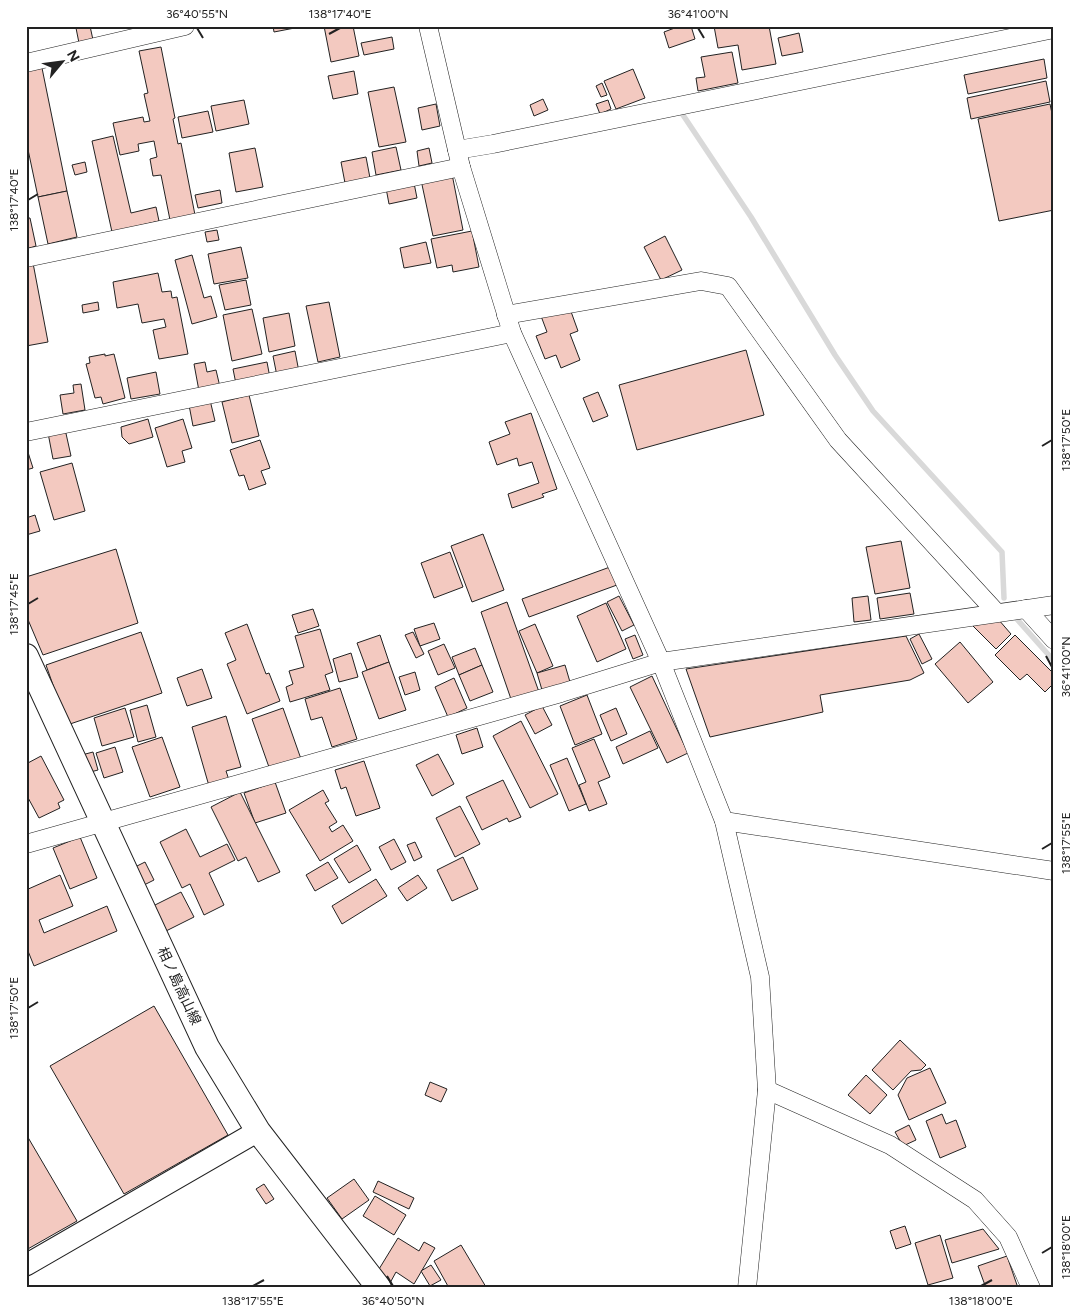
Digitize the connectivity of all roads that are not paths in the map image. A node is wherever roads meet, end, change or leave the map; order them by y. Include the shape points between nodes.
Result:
1 (185, 26) edge
2 (428, 26) edge
3 (1054, 29) edge
4 (990, 34) edge
5 (26, 63) edge
6 (459, 158) junction
7 (26, 258) edge
8 (506, 315) junction
9 (512, 333) junction
10 (26, 432) edge
11 (1054, 605) edge
12 (1026, 609) junction
13 (996, 612) junction
14 (1054, 640) edge
15 (26, 656) edge
16 (661, 662) junction
17 (724, 821) junction
18 (102, 822) junction
19 (26, 844) edge
20 (1054, 870) edge
21 (767, 1090) junction
22 (258, 1131) junction
23 (26, 1265) edge
24 (379, 1288) edge
25 (747, 1288) edge
26 (1031, 1288) edge

1 - 5 street
2 - 6 street
3 - 4 street
4 - 6 street via 493,144
6 - 7 street
6 - 8 street
8 - 9 street
8 - 13 street via 701,281 728,286 838,440
9 - 10 street
9 - 16 street
11 - 12 street
12 - 13 street
12 - 14 street
13 - 16 street
15 - 18 main road, 相ノ島高山線
16 - 17 street
16 - 18 street via 561,694
17 - 20 street
17 - 21 street via 760,977
18 - 19 street
18 - 22 main road, 相ノ島高山線 via 207,1046
21 - 25 street
21 - 26 street via 890,1145 975,1200 1008,1237
22 - 23 street
22 - 24 main road, 相ノ島高山線

